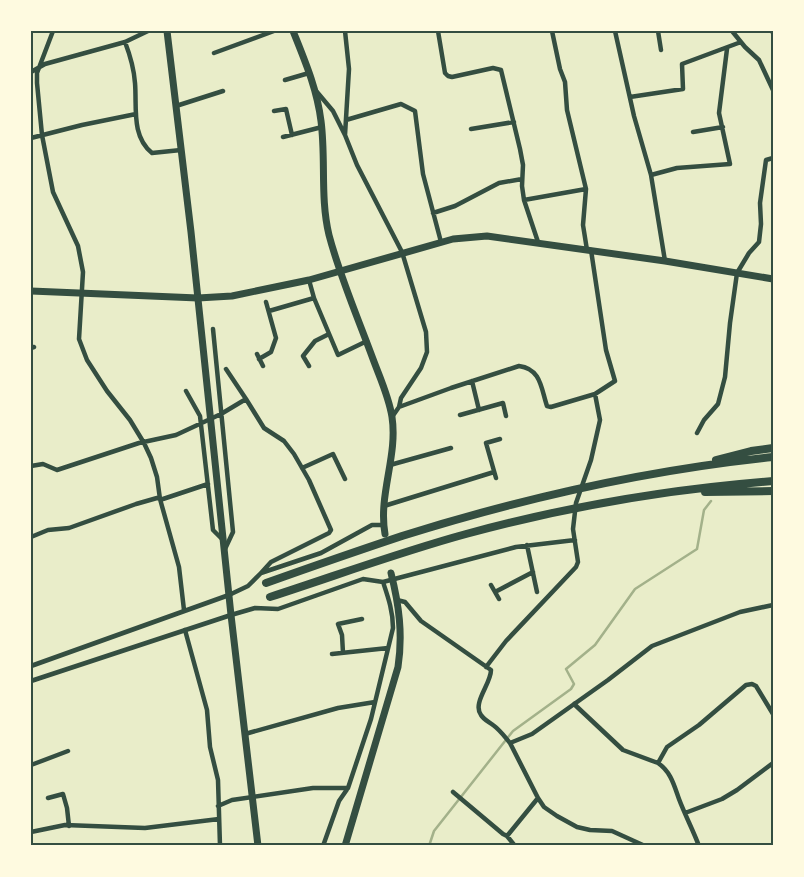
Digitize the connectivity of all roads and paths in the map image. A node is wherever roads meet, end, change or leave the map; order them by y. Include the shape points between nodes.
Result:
1 (53, 31) edge
2 (148, 31) edge
3 (167, 31) edge
4 (274, 31) edge
5 (293, 31) edge
6 (345, 31) edge
7 (438, 31) edge
8 (552, 31) edge
9 (615, 31) edge
10 (658, 31) edge
11 (732, 31) edge
12 (125, 42) junction
13 (742, 42) junction
14 (727, 49) junction
15 (661, 50) dead end
16 (214, 53) dead end
17 (40, 67) junction
18 (31, 72) edge
19 (309, 73) junction
20 (285, 80) dead end
21 (316, 90) junction
22 (773, 90) edge
23 (223, 91) dead end
24 (630, 97) junction
25 (176, 106) junction
26 (274, 111) dead end
27 (136, 114) junction
28 (346, 120) junction
29 (514, 122) junction
30 (322, 127) junction
31 (723, 127) junction
32 (471, 129) dead end
33 (693, 132) dead end
34 (42, 135) junction
35 (292, 135) junction
36 (345, 135) junction
37 (283, 137) dead end
38 (31, 138) edge
39 (182, 150) junction
40 (773, 158) edge
41 (651, 175) junction
42 (522, 179) junction
43 (586, 189) junction
44 (524, 200) junction
45 (433, 213) junction
46 (441, 242) junction
47 (538, 242) junction
48 (589, 250) junction
49 (402, 252) junction
50 (665, 261) junction
51 (340, 272) junction
52 (737, 272) junction
53 (773, 279) edge
54 (309, 280) junction
55 (31, 291) edge
56 (82, 294) junction
57 (198, 298) junction
58 (314, 298) junction
59 (266, 302) dead end
60 (268, 311) junction
61 (213, 330) dead end
62 (329, 334) junction
63 (367, 341) junction
64 (263, 366) dead end
65 (309, 366) dead end
66 (226, 369) dead end
67 (472, 381) junction
68 (186, 391) dead end
69 (595, 394) junction
70 (246, 399) junction
71 (399, 407) junction
72 (479, 410) junction
73 (221, 414) junction
74 (460, 415) dead end
75 (506, 416) dead end
76 (392, 418) junction
77 (201, 423) junction
78 (697, 433) dead end
79 (500, 439) dead end
80 (144, 443) junction
81 (451, 448) dead end
82 (773, 448) edge
83 (773, 457) edge
84 (390, 465) junction
85 (31, 466) edge
86 (302, 468) junction
87 (683, 469) junction
88 (494, 472) junction
89 (496, 478) dead end
90 (345, 479) dead end
91 (773, 481) edge
92 (208, 484) junction
93 (687, 491) junction
94 (773, 491) edge
95 (160, 498) junction
96 (384, 506) junction
97 (383, 525) junction
98 (385, 534) dead end
99 (31, 538) edge
100 (224, 540) junction
101 (575, 540) junction
102 (526, 545) junction
103 (225, 550) junction
104 (533, 572) junction
105 (261, 573) junction
106 (392, 576) junction
107 (383, 582) junction
108 (266, 583) dead end
109 (492, 584) dead end
110 (496, 592) junction
111 (538, 592) dead end
112 (229, 595) junction
113 (270, 598) dead end
114 (499, 599) dead end
115 (397, 600) junction
116 (773, 605) edge
117 (184, 610) junction
118 (231, 615) junction
119 (362, 619) dead end
120 (185, 630) junction
121 (388, 648) junction
122 (343, 653) junction
123 (332, 654) dead end
124 (31, 666) edge
125 (486, 667) junction
126 (31, 681) edge
127 (375, 702) junction
128 (574, 704) junction
129 (773, 714) edge
130 (245, 734) junction
131 (510, 743) junction
132 (68, 751) dead end
133 (658, 762) junction
134 (773, 763) edge
135 (31, 765) edge
136 (348, 788) junction
137 (453, 792) dead end
138 (253, 797) junction
139 (48, 798) dead end
140 (538, 798) junction
141 (218, 806) junction
142 (685, 813) junction
143 (219, 818) junction
144 (69, 826) junction
145 (31, 832) edge
146 (507, 836) junction
147 (220, 846) edge
148 (258, 846) edge
149 (323, 846) edge
150 (345, 846) edge
151 (515, 846) edge
152 (645, 846) edge
153 (699, 846) edge

1 - 17 street
2 - 12 street
3 - 25 main road
4 - 16 street
5 - 19 main road
6 - 28 street via 349,69
7 - 29 street via 448,76 493,68 501,70
8 - 43 street
9 - 24 street
10 - 15 street
11 - 13 street
12 - 17 street
12 - 27 street via 132,62
13 - 14 street
13 - 22 street via 759,60
14 - 24 street via 682,64 683,89
14 - 31 street via 719,113
17 - 18 street
17 - 34 street via 37,84
19 - 20 street
19 - 21 main road
21 - 30 main road
21 - 36 street via 333,111
23 - 25 street
24 - 41 street
25 - 39 main road
26 - 35 street via 286,109
27 - 34 street
27 - 39 street via 138,132 149,150 156,153
28 - 36 street
28 - 45 street via 401,104 415,111 423,174
29 - 32 street
29 - 42 street via 523,165
30 - 35 street
30 - 51 main road via 328,231
31 - 33 street
31 - 41 street via 730,164 677,168
34 - 38 street
34 - 56 street via 53,192 78,246 83,272
35 - 37 street
36 - 49 street
39 - 57 main road
40 - 52 street via 766,160 759,242
41 - 50 street
42 - 44 street
42 - 45 street via 499,182 455,206
43 - 44 street
43 - 48 street via 583,225
44 - 47 street
45 - 46 street
46 - 47 main road via 487,236
46 - 49 main road
47 - 48 main road
48 - 50 main road
48 - 69 street via 606,350 615,381
49 - 51 main road
49 - 71 street via 428,341 421,368 401,398
50 - 52 main road
51 - 54 main road
51 - 63 main road
52 - 53 main road
52 - 78 street via 725,377 718,404
54 - 57 main road via 232,296
54 - 58 street
55 - 56 main road
56 - 57 main road
56 - 80 street via 78,327 83,352
57 - 100 main road
58 - 60 street
58 - 62 street
59 - 60 street
60 - 64 street via 276,338 271,352 258,357
61 - 73 street
62 - 63 street via 338,355
62 - 65 street via 315,341 304,356
63 - 76 main road
66 - 70 street
67 - 69 street via 519,366 530,367 536,374 547,406
67 - 71 street
67 - 72 street
68 - 77 street
69 - 101 street via 600,420 576,503
70 - 73 street
70 - 86 street via 264,428 284,442
71 - 76 street
72 - 74 street
72 - 75 street via 503,404
73 - 77 street
73 - 103 street via 233,532
76 - 84 main road
77 - 80 street via 176,435
77 - 92 street
79 - 88 street via 486,444
80 - 85 street via 57,470 43,464
80 - 95 street via 157,477
81 - 84 street
82 - 87 highway
83 - 87 highway
84 - 96 main road
86 - 90 street via 333,454
86 - 105 street via 330,533 271,562
87 - 108 highway via 556,494 468,517
88 - 89 street
88 - 96 street
91 - 93 highway
92 - 95 street
92 - 100 street via 213,530
93 - 94 highway
93 - 113 highway via 559,512 468,534
95 - 99 street via 69,528 48,530
95 - 117 street via 179,567
96 - 97 main road
97 - 98 main road
97 - 105 street via 372,525 321,553
100 - 103 main road
101 - 102 street
101 - 125 street via 576,567 506,641
102 - 104 street
102 - 106 street
103 - 112 main road
104 - 110 street
104 - 111 street
105 - 112 street via 248,586
106 - 107 street
106 - 115 main road
107 - 118 street via 363,579 278,609 254,608
107 - 121 street via 393,617
109 - 110 street
110 - 114 street
112 - 117 street
112 - 118 main road
115 - 125 street via 405,602 421,621
115 - 150 main road via 401,632 398,667
116 - 128 street via 740,612 652,646
117 - 124 street
118 - 120 street
118 - 130 main road
119 - 122 street via 338,624
120 - 126 street
120 - 141 street via 207,710 210,747 218,780
121 - 122 street
121 - 127 street
122 - 123 street
125 - 131 street via 491,670 491,677 478,706 479,713
127 - 130 street via 338,708
127 - 136 street
128 - 131 street via 532,734
128 - 133 street via 623,750
129 - 133 street via 756,686 746,685 667,747
130 - 138 main road
131 - 140 street
132 - 135 street
133 - 142 street via 674,782
134 - 142 street via 737,790
136 - 138 street via 313,788
136 - 149 street via 339,801
137 - 146 street
138 - 141 street
138 - 148 main road
139 - 144 street via 63,794
140 - 146 street
140 - 152 street via 556,816 578,827 612,831
141 - 143 street
142 - 153 street
143 - 144 street via 145,828
143 - 147 street
144 - 145 street
146 - 151 street

